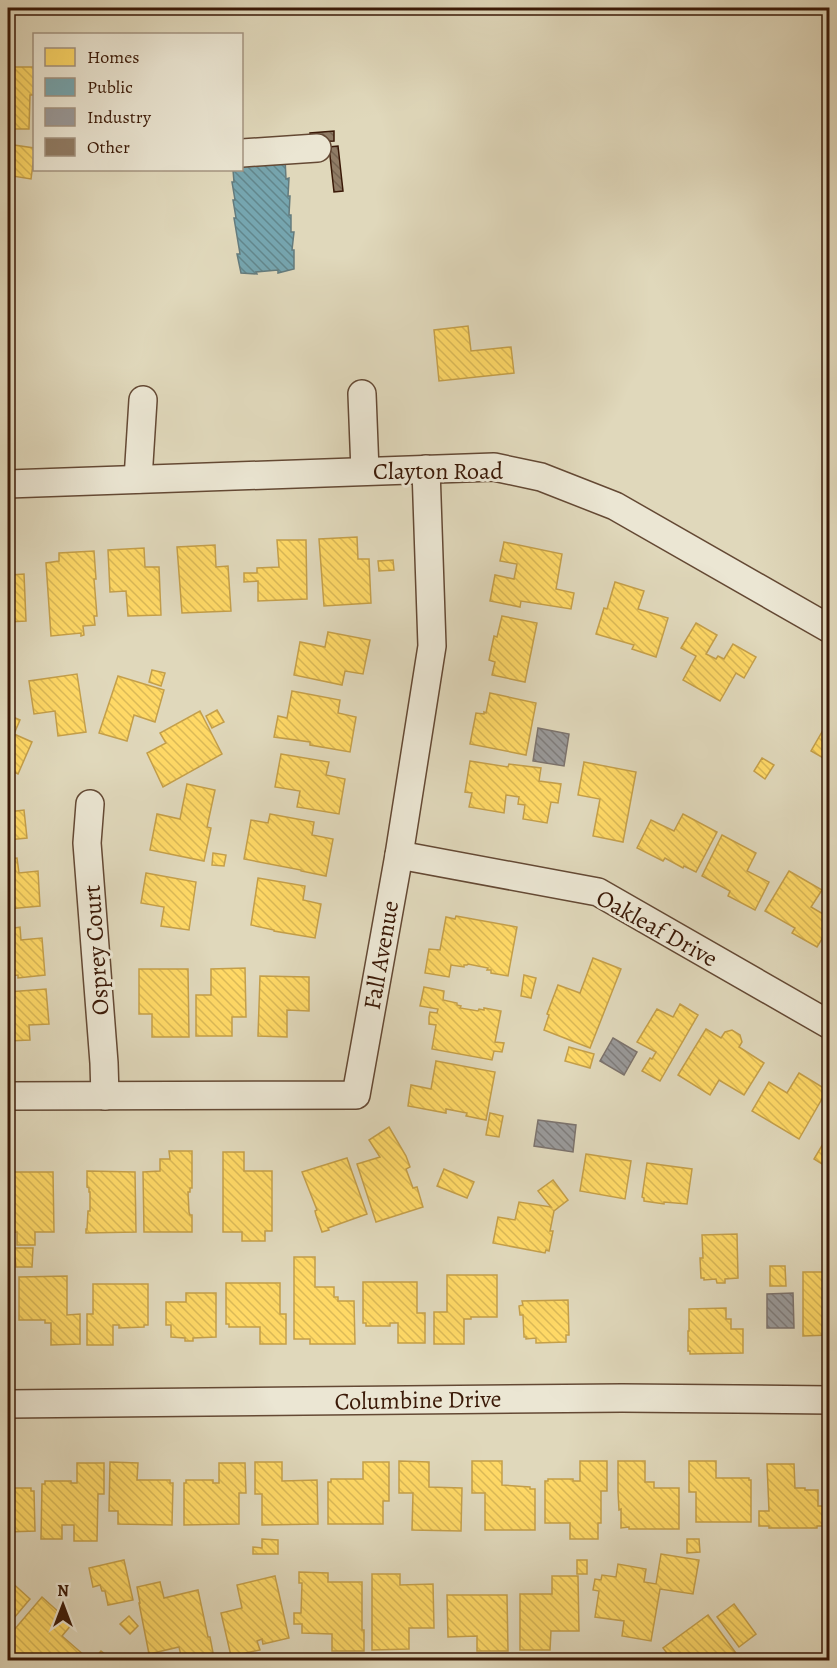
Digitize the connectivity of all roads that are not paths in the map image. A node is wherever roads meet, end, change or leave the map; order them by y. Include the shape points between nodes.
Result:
1 (317, 148) dead end
2 (243, 153) edge
3 (362, 394) dead end
4 (143, 400) dead end
5 (426, 469) junction
6 (365, 471) junction
7 (138, 479) junction
8 (8, 484) edge
9 (830, 629) edge
10 (90, 804) dead end
11 (399, 855) junction
12 (830, 1025) edge
13 (8, 1096) edge
14 (105, 1096) junction
15 (830, 1400) edge
16 (8, 1404) edge

1 - 2 street
3 - 6 street
4 - 7 street
5 - 6 street, Clayton Road
5 - 9 street, Clayton Road via 494,467 552,481 615,507
5 - 11 street, Fall Avenue via 432,646
6 - 7 street, Clayton Road
7 - 8 street, Clayton Road
10 - 14 street, Osprey Court via 87,843
11 - 12 street, Oakleaf Drive via 598,892
11 - 14 street, Fall Avenue via 356,1095
13 - 14 street, Fall Avenue
15 - 16 street, Columbine Drive via 622,1398

